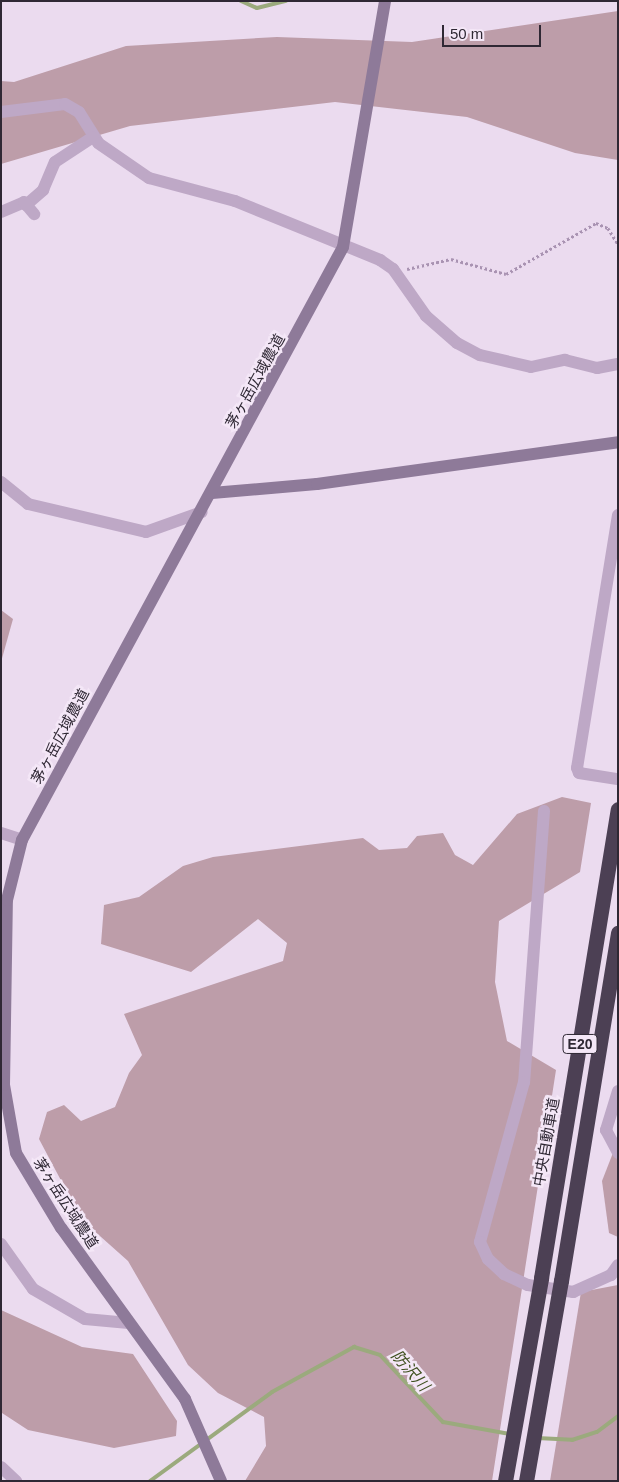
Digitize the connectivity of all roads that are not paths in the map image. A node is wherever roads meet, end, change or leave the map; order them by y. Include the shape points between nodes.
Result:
1 (385, 1) edge
2 (1, 112) edge
3 (93, 137) junction
4 (1, 212) edge
5 (343, 247) junction
6 (618, 364) edge
7 (618, 442) edge
8 (1, 482) edge
9 (212, 493) junction
10 (202, 512) junction
11 (618, 515) edge
12 (618, 779) edge
13 (618, 809) edge
14 (544, 811) dead end
15 (1, 833) edge
16 (22, 840) junction
17 (618, 933) edge
18 (2, 1085) edge
19 (618, 1091) edge
20 (618, 1153) edge
21 (1, 1244) edge
22 (618, 1265) edge
23 (129, 1323) junction
24 (1, 1467) edge
25 (16, 1481) edge
26 (221, 1481) edge
27 (505, 1481) edge
28 (526, 1481) edge

1 - 5 street, 茅ヶ岳広域農道
2 - 3 street via 65,104 79,112
3 - 4 street via 55,162 44,190 30,209 24,202
3 - 5 street via 149,178 235,201
5 - 6 street via 393,269 426,316 457,343 480,355 531,366 565,360 597,368
5 - 9 street, 茅ヶ岳広域農道
7 - 9 street via 317,484
8 - 10 street via 28,504 146,532
9 - 10 street, 茅ヶ岳広域農道
10 - 16 street, 茅ヶ岳広域農道
11 - 12 street via 589,672 579,773
13 - 27 highway, 中央自動車道 / E20, bridge
14 - 22 street via 524,1082 512,1138 480,1242 488,1259 504,1274 528,1285 573,1292 611,1275
15 - 16 street
16 - 18 street, 茅ヶ岳広域農道 via 7,900
17 - 28 highway, E20, bridge
18 - 23 street, 茅ヶ岳広域農道 via 16,1153 33,1187
19 - 20 street via 606,1130
21 - 23 street via 32,1289 85,1319
23 - 26 street, 茅ヶ岳広域農道 via 185,1398
24 - 25 street

